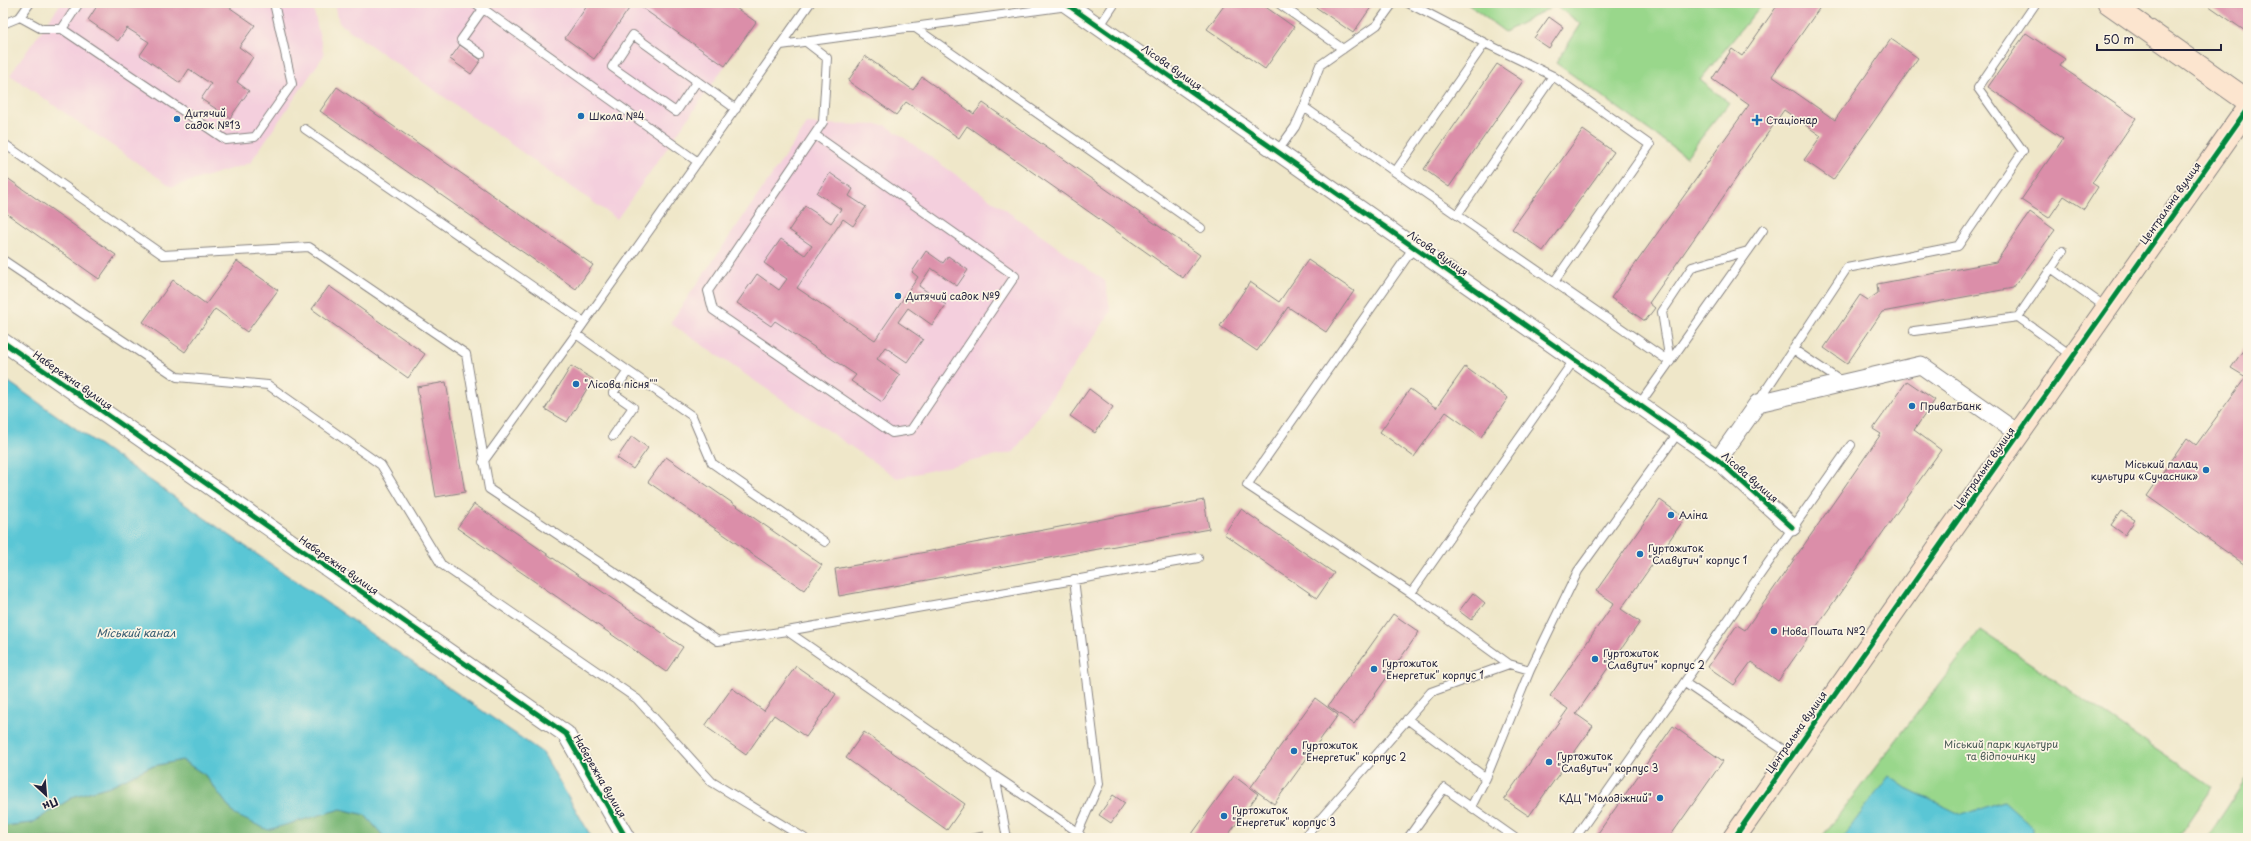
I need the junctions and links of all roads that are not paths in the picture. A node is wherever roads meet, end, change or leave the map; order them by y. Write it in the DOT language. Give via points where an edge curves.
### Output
graph roads {
  1 [pos="30,3"];
  2 [pos="80,3"];
  3 [pos="274,3"];
  4 [pos="475,3"];
  5 [pos="810,3"];
  6 [pos="1116,3"];
  7 [pos="1278,3"];
  8 [pos="1393,3"];
  9 [pos="1408,3"];
  10 [pos="2036,3"];
  11 [pos="2109,3"];
  12 [pos="1067,4"];
  13 [pos="483,9"];
  14 [pos="20,17"];
  15 [pos="3,24"];
  16 [pos="914,27"];
  17 [pos="1099,27"];
  18 [pos="62,28"];
  19 [pos="805,41"];
  20 [pos="1485,43"];
  21 [pos="781,45"];
  22 [pos="1343,49"];
  23 [pos="481,54"];
  24 [pos="1554,76"];
  25 [pos="698,81"];
  26 [pos="2248,101"];
  27 [pos="1304,107"];
  28 [pos="2248,108"];
  29 [pos="736,109"];
  30 [pos="306,129"];
  31 [pos="815,135"];
  32 [pos="3,143"];
  33 [pos="1277,152"];
  34 [pos="698,162"];
  35 [pos="1395,172"];
  36 [pos="1457,215"];
  37 [pos="1201,228"];
  38 [pos="1763,230"];
  39 [pos="1414,247"];
  40 [pos="1748,251"];
  41 [pos="2063,251"];
  42 [pos="3,260"];
  43 [pos="2051,268"];
  44 [pos="1554,282"];
  45 [pos="2107,308"];
  46 [pos="2018,317"];
  47 [pos="584,322"];
  48 [pos="1914,331"];
  49 [pos="576,334"];
  50 [pos="3,342"];
  51 [pos="1793,348"];
  52 [pos="2073,356"];
  53 [pos="1574,360"];
  54 [pos="1670,362"];
  55 [pos="628,371"];
  56 [pos="1842,382"];
  57 [pos="1758,403"];
  58 [pos="1639,405"];
  59 [pos="1678,433"];
  60 [pos="2019,434"];
  61 [pos="613,436"];
  62 [pos="1851,444"];
  63 [pos="1718,460"];
  64 [pos="483,462"];
  65 [pos="1792,527"];
  66 [pos="825,542"];
  67 [pos="1198,558"];
  68 [pos="1074,579"];
  69 [pos="1411,593"];
  70 [pos="787,631"];
  71 [pos="1509,664"];
  72 [pos="1530,670"];
  73 [pos="1685,683"];
  74 [pos="1407,719"];
  75 [pos="1791,755"];
  76 [pos="995,776"];
  77 [pos="1486,778"];
  78 [pos="1471,806"];
  79 [pos="1080,835"];
  80 [pos="626,838"];
  81 [pos="804,838"];
  82 [pos="1007,838"];
  83 [pos="1304,838"];
  84 [pos="1408,838"];
  85 [pos="1515,838"];
  86 [pos="1575,838"];
  87 [pos="1734,838"];
  1 -- 14 [label="lane"];
  2 -- 18 [label="lane"];
  3 -- 18 [label="lane" via="292,84 255,137 226,140"];
  4 -- 13 [label="lane"];
  5 -- 21 [label="lane"];
  6 -- 17 [label="lane"];
  7 -- 22 [label="lane"];
  8 -- 22 [label="lane" via="1377,25"];
  9 -- 20 [label="lane"];
  10 -- 51 [label="lane" via="1978,88 2023,151 1958,246 1848,268"];
  11 -- 26 [label="street"];
  12 -- 16 [label="lane"];
  12 -- 17 [label="street, Лісова вулиця"];
  13 -- 23 [label="lane" via="461,40"];
  13 -- 34 [label="lane"];
  14 -- 15 [label="lane"];
  14 -- 18 [label="lane" via="42,29"];
  16 -- 19 [label="lane"];
  16 -- 37 [label="lane"];
  17 -- 33 [label="street, Лісова вулиця"];
  19 -- 21 [label="lane"];
  19 -- 31 [label="lane" via="827,58 823,122"];
  20 -- 24 [label="lane"];
  20 -- 35 [label="lane"];
  21 -- 29 [label="lane"];
  22 -- 27 [label="lane" via="1320,65"];
  24 -- 36 [label="lane"];
  24 -- 44 [label="lane" via="1650,145"];
  25 -- 25 [label="lane" via="676,112 612,67 633,35"];
  25 -- 29 [label="lane"];
  27 -- 33 [label="lane" via="1295,127"];
  27 -- 35 [label="lane"];
  28 -- 45 [label="street, Центральна вулиця"];
  29 -- 34 [label="lane"];
  30 -- 47 [label="lane"];
  31 -- 31 [label="lane" via="1016,276 911,430 892,433 713,310 708,291"];
  32 -- 64 [label="lane" via="163,255 308,247 466,354"];
  33 -- 39 [label="street, Лісова вулиця"];
  34 -- 47 [label="lane"];
  35 -- 36 [label="lane"];
  36 -- 44 [label="lane"];
  38 -- 40 [label="lane"];
  39 -- 53 [label="street, Лісова вулиця"];
  39 -- 69 [label="lane" via="1247,485"];
  40 -- 54 [label="lane"];
  40 -- 54 [label="lane" via="1692,267 1662,312"];
  41 -- 43 [label="lane"];
  42 -- 81 [label="lane" via="177,377 268,385 382,465 441,564 637,699 712,782"];
  43 -- 45 [label="lane"];
  43 -- 46 [label="lane"];
  44 -- 54 [label="lane"];
  45 -- 52 [label="street, Центральна вулиця"];
  46 -- 48 [label="lane"];
  46 -- 52 [label="lane"];
  47 -- 49 [label="lane"];
  49 -- 55 [label="lane"];
  49 -- 64 [label="lane"];
  50 -- 80 [label="street, Набережна вулиця" via="566,734"];
  51 -- 56 [label="lane"];
  51 -- 57 [label="lane"];
  52 -- 60 [label="street, Центральна вулиця"];
  53 -- 58 [label="street, Лісова вулиця"];
  53 -- 69 [label="lane"];
  54 -- 58 [label="lane"];
  55 -- 61 [label="lane" via="613,393 633,407"];
  55 -- 66 [label="lane" via="692,416 712,463"];
  56 -- 57 [label="street"];
  56 -- 60 [label="street" via="1921,365"];
  57 -- 63 [label="street"];
  58 -- 59 [label="street, Лісова вулиця"];
  59 -- 63 [label="street, Лісова вулиця"];
  59 -- 72 [label="lane" via="1578,571"];
  60 -- 75 [label="street, Центральна вулиця"];
  62 -- 65 [label="lane"];
  63 -- 65 [label="street, Лісова вулиця"];
  64 -- 70 [label="lane" via="489,489 718,641"];
  65 -- 73 [label="lane"];
  67 -- 68 [label="lane"];
  68 -- 70 [label="lane"];
  68 -- 79 [label="lane" via="1098,784"];
  69 -- 71 [label="lane"];
  70 -- 76 [label="lane"];
  71 -- 72 [label="lane"];
  71 -- 74 [label="lane" via="1431,692"];
  72 -- 77 [label="lane"];
  73 -- 75 [label="lane"];
  73 -- 86 [label="lane"];
  74 -- 77 [label="lane"];
  74 -- 83 [label="lane"];
  75 -- 87 [label="street, Центральна вулиця"];
  76 -- 79 [label="lane"];
  76 -- 82 [label="lane"];
  77 -- 78 [label="lane"];
  78 -- 84 [label="lane" via="1444,788"];
  78 -- 85 [label="lane"];
}
